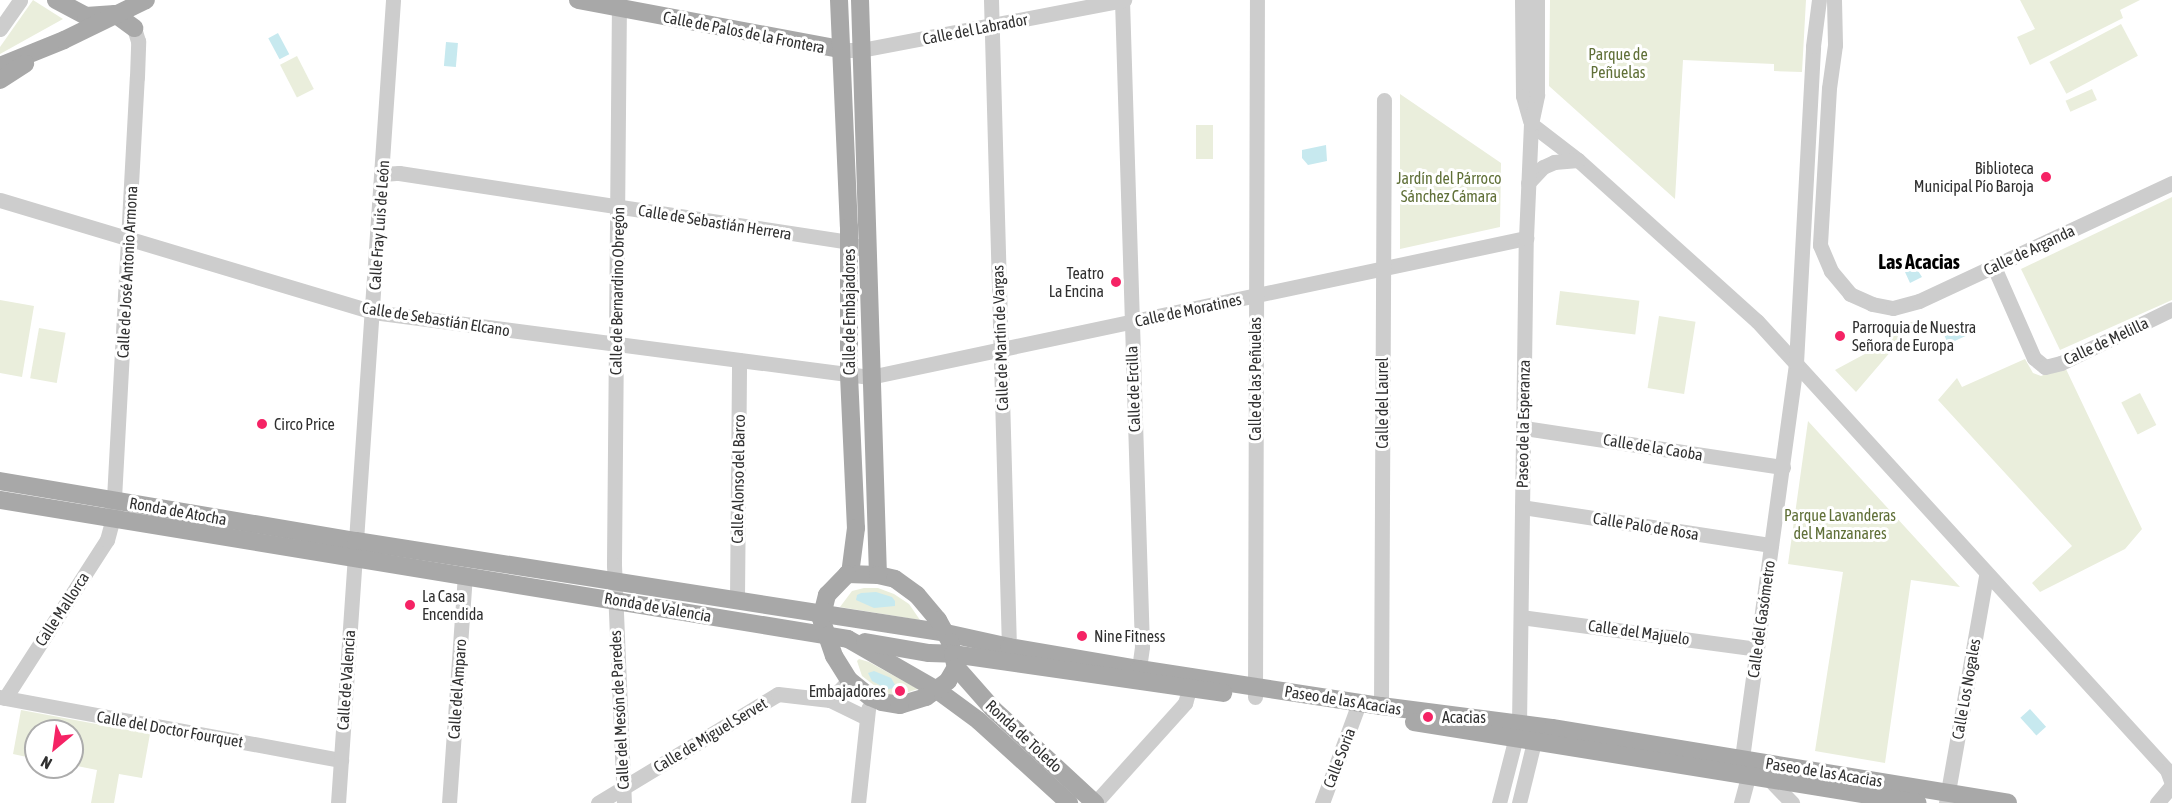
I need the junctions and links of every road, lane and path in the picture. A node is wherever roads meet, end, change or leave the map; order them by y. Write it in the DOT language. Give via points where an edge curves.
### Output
graph roads {
  1 [pos="20,0"];
  2 [pos="56,0"];
  3 [pos="393,0"];
  4 [pos="578,0"];
  5 [pos="839,0"];
  6 [pos="860,0"];
  7 [pos="991,0"];
  8 [pos="1123,0"];
  9 [pos="1257,0"];
  10 [pos="1522,0"];
  11 [pos="1538,0"];
  12 [pos="1819,0"];
  13 [pos="1834,0"];
  14 [pos="142,2"];
  15 [pos="619,4"];
  16 [pos="116,14"];
  17 [pos="992,26"];
  18 [pos="134,28"];
  19 [pos="0,29"];
  20 [pos="64,40"];
  21 [pos="1834,48"];
  22 [pos="840,49"];
  23 [pos="861,50"];
  24 [pos="1812,51"];
  25 [pos="0,66"];
  26 [pos="0,80"];
  27 [pos="1829,88"];
  28 [pos="1384,100"];
  29 [pos="1531,124"];
  30 [pos="1578,160"];
  31 [pos="383,174"];
  32 [pos="1528,183"];
  33 [pos="2172,183"];
  34 [pos="0,200"];
  35 [pos="618,207"];
  36 [pos="128,237"];
  37 [pos="1526,238"];
  38 [pos="849,242"];
  39 [pos="867,253"];
  40 [pos="1382,267"];
  41 [pos="1994,267"];
  42 [pos="1255,295"];
  43 [pos="2172,309"];
  44 [pos="374,312"];
  45 [pos="1130,322"];
  46 [pos="617,344"];
  47 [pos="1000,348"];
  48 [pos="739,360"];
  49 [pos="1796,363"];
  50 [pos="849,375"];
  51 [pos="870,377"];
  52 [pos="1524,428"];
  53 [pos="1783,467"];
  54 [pos="0,481"];
  55 [pos="0,500"];
  56 [pos="1522,507"];
  57 [pos="114,509"];
  58 [pos="1771,544"];
  59 [pos="356,549"];
  60 [pos="850,574"];
  61 [pos="465,575"];
  62 [pos="878,575"];
  63 [pos="1986,575"];
  64 [pos="614,590"];
  65 [pos="737,599"];
  66 [pos="822,613"];
  67 [pos="1521,616"];
  68 [pos="946,633"];
  69 [pos="826,636"];
  70 [pos="848,639"];
  71 [pos="1009,647"];
  72 [pos="1757,649"];
  73 [pos="981,658"];
  74 [pos="955,661"];
  75 [pos="1139,669"];
  76 [pos="849,680"];
  77 [pos="1188,690"];
  78 [pos="1256,692"];
  79 [pos="942,693"];
  80 [pos="870,697"];
  81 [pos="2,698"];
  82 [pos="830,700"];
  83 [pos="1381,706"];
  84 [pos="1358,708"];
  85 [pos="867,718"];
  86 [pos="1516,732"];
  87 [pos="1534,742"];
  88 [pos="1742,758"];
  89 [pos="341,760"];
  90 [pos="1748,776"];
  91 [pos="1770,780"];
  92 [pos="2172,785"];
  93 [pos="624,787"];
  94 [pos="1947,798"];
  95 [pos="338,803"];
  96 [pos="448,803"];
  97 [pos="598,803"];
  98 [pos="624,803"];
  99 [pos="858,803"];
  100 [pos="1069,803"];
  101 [pos="1095,803"];
  102 [pos="1322,803"];
  103 [pos="1499,803"];
  104 [pos="1519,803"];
  105 [pos="1741,803"];
  106 [pos="1792,803"];
  107 [pos="1918,803"];
  108 [pos="2008,803"];
  109 [pos="2157,803"];
  1 -- 19 [label="street"];
  2 -- 16 [label="main road" via="86,16"];
  3 -- 31 [label="street, Calle Fray Luis de León"];
  4 -- 15 [label="main road, Calle de Palos de la Frontera"];
  5 -- 22 [label="main road, Calle de Embajadores"];
  6 -- 23 [label="main road, Calle de Embajadores"];
  7 -- 17 [label="street, Calle de Martín de Vargas"];
  8 -- 17 [label="street, Calle del Labrador"];
  8 -- 45 [label="street, Calle de Ercilla"];
  9 -- 42 [label="street, Calle de las Peñuelas"];
  10 -- 29 [label="street, Paseo de la Esperanza" via="1523,96"];
  11 -- 29 [label="street, Paseo de la Esperanza" via="1537,95"];
  12 -- 24 [label="street"];
  13 -- 21 [label="street, Calle de Arganda"];
  14 -- 16 [label="main road"];
  14 -- 18 [label="main road" via="131,20"];
  15 -- 22 [label="main road, Calle de Palos de la Frontera"];
  15 -- 35 [label="street, Calle de Bernardino Obregón"];
  16 -- 18 [label="main road"];
  16 -- 20 [label="main road"];
  17 -- 23 [label="street, Calle del Labrador"];
  17 -- 47 [label="street, Calle de Martín de Vargas"];
  18 -- 36 [label="street, Calle de José Antonio Armona" via="138,41"];
  20 -- 25 [label="main road"];
  20 -- 26 [label="main road"];
  21 -- 24 [label="street" via="1824,39"];
  21 -- 27 [label="street, Calle de Arganda"];
  22 -- 23 [label="street"];
  22 -- 38 [label="main road, Calle de Embajadores"];
  23 -- 39 [label="main road, Calle de Embajadores"];
  24 -- 27 [label="street"];
  24 -- 49 [label="street"];
  27 -- 41 [label="street, Calle de Arganda" via="1820,245 1831,271 1850,294 1893,308 1919,301"];
  28 -- 40 [label="street, Calle del Laurel"];
  29 -- 30 [label="street"];
  29 -- 32 [label="street, Paseo de la Esperanza"];
  30 -- 32 [label="street" via="1543,167"];
  30 -- 49 [label="street" via="1757,321"];
  31 -- 35 [label="street, Calle de Sebastián Herrera" via="399,173"];
  31 -- 44 [label="street, Calle Fray Luis de León"];
  32 -- 37 [label="street, Paseo de la Esperanza"];
  33 -- 41 [label="street, Calle de Arganda"];
  34 -- 36 [label="street, Calle de Sebastián Elcano"];
  35 -- 38 [label="street, Calle de Sebastián Herrera"];
  35 -- 46 [label="street, Calle de Bernardino Obregón"];
  36 -- 44 [label="street, Calle de Sebastián Elcano"];
  36 -- 57 [label="street, Calle de José Antonio Armona"];
  37 -- 40 [label="street, Calle de Moratines"];
  37 -- 52 [label="street, Paseo de la Esperanza"];
  38 -- 39 [label="street, Calle de Sebastián Herrera"];
  38 -- 50 [label="main road, Calle de Embajadores"];
  39 -- 51 [label="main road, Calle de Embajadores"];
  40 -- 42 [label="street, Calle de Moratines"];
  40 -- 83 [label="street, Calle del Laurel"];
  41 -- 43 [label="street, Calle de Melilla" via="2034,357 2045,367 2061,363"];
  42 -- 45 [label="street, Calle de Moratines"];
  42 -- 78 [label="street, Calle de las Peñuelas"];
  44 -- 46 [label="street, Calle de Sebastián Elcano"];
  44 -- 59 [label="street, Calle Fray Luis de León"];
  45 -- 47 [label="street, Calle de Moratines"];
  45 -- 75 [label="street, Calle de Ercilla" via="1142,647"];
  46 -- 48 [label="street, Calle de Sebastián Elcano"];
  46 -- 64 [label="street, Calle de Bernardino Obregón"];
  47 -- 51 [label="street, Calle de Moratines"];
  47 -- 71 [label="street, Calle de Martín de Vargas"];
  48 -- 50 [label="street, Calle de Sebastián Elcano"];
  48 -- 65 [label="street, Calle Alonso del Barco"];
  49 -- 53 [label="street, Calle del Gasómetro"];
  49 -- 63 [label="street"];
  50 -- 51 [label="street, Calle de Moratines"];
  50 -- 60 [label="main road, Calle de Embajadores" via="856,528"];
  51 -- 62 [label="main road, Calle de Embajadores"];
  52 -- 53 [label="street, Calle de la Caoba"];
  52 -- 56 [label="street, Paseo de la Esperanza"];
  53 -- 58 [label="street, Calle del Gasómetro"];
  54 -- 57 [label="main road, Ronda de Atocha"];
  55 -- 57 [label="main road, Ronda de Atocha"];
  56 -- 58 [label="street, Calle Palo de Rosa"];
  56 -- 67 [label="street, Paseo de la Esperanza"];
  57 -- 59 [label="main road, Ronda de Atocha"];
  57 -- 81 [label="street, Calle Mallorca" via="107,540"];
  58 -- 72 [label="street, Calle del Gasómetro"];
  59 -- 61 [label="main road, Ronda de Valencia"];
  59 -- 64 [label="main road, Ronda de Valencia"];
  59 -- 89 [label="street, Calle de Valencia"];
  60 -- 62 [label="main road"];
  60 -- 66 [label="main road" via="827,595"];
  61 -- 64 [label="main road, Ronda de Valencia"];
  61 -- 96 [label="street, Calle del Amparo"];
  62 -- 68 [label="main road" via="907,586 927,605"];
  63 -- 92 [label="street" via="2167,770"];
  63 -- 94 [label="street, Calle Los Nogales"];
  64 -- 65 [label="main road, Ronda de Valencia"];
  64 -- 69 [label="main road, Ronda de Valencia"];
  64 -- 93 [label="street, Calle del Mesón de Paredes"];
  65 -- 66 [label="main road, Ronda de Valencia"];
  66 -- 68 [label="main road, Paseo de las Acacias"];
  66 -- 69 [label="main road"];
  67 -- 72 [label="street, Calle del Majuelo"];
  67 -- 86 [label="street, Paseo de la Esperanza"];
  68 -- 71 [label="main road, Paseo de las Acacias"];
  68 -- 74 [label="main road"];
  69 -- 70 [label="main road, Ronda de Valencia"];
  69 -- 76 [label="main road"];
  70 -- 74 [label="main road, Paseo de las Acacias"];
  70 -- 79 [label="main road, Ronda de Valencia"];
  71 -- 73 [label="street"];
  71 -- 75 [label="main road, Paseo de las Acacias"];
  72 -- 88 [label="street, Calle del Gasómetro"];
  73 -- 74 [label="main road, Paseo de las Acacias"];
  73 -- 77 [label="main road, Paseo de las Acacias"];
  74 -- 79 [label="main road"];
  74 -- 101 [label="main road, Ronda de Toledo" via="993,709"];
  75 -- 78 [label="main road, Paseo de las Acacias"];
  76 -- 80 [label="main road"];
  76 -- 82 [label="street"];
  77 -- 78 [label="main road, Paseo de las Acacias"];
  77 -- 101 [label="street" via="1185,703"];
  78 -- 84 [label="main road, Paseo de las Acacias"];
  79 -- 80 [label="main road" via="900,705"];
  79 -- 100 [label="main road, Ronda de Toledo" via="979,721"];
  80 -- 85 [label="street"];
  81 -- 89 [label="street, Calle del Doctor Fourquet"];
  82 -- 85 [label="street, Calle de Miguel Servet"];
  82 -- 93 [label="street, Calle de Miguel Servet" via="778,694"];
  83 -- 84 [label="main road, Paseo de las Acacias"];
  83 -- 86 [label="main road, Paseo de las Acacias"];
  84 -- 86 [label="main road, Paseo de las Acacias"];
  84 -- 102 [label="street, Calle Soria"];
  85 -- 99 [label="street"];
  86 -- 87 [label="main road, Paseo de las Acacias"];
  86 -- 88 [label="main road, Paseo de las Acacias"];
  86 -- 103 [label="street, Paseo de la Esperanza"];
  87 -- 90 [label="main road, Paseo de las Acacias"];
  87 -- 104 [label="street"];
  88 -- 90 [label="street, Calle del Gasómetro"];
  88 -- 94 [label="main road, Paseo de las Acacias"];
  89 -- 95 [label="street, Calle de Valencia"];
  90 -- 91 [label="main road, Paseo de las Acacias"];
  90 -- 105 [label="street"];
  91 -- 106 [label="street"];
  91 -- 107 [label="main road, Paseo de las Acacias"];
  92 -- 109 [label="street"];
  93 -- 97 [label="street, Calle de Miguel Servet"];
  93 -- 98 [label="street, Calle del Mesón de Paredes"];
  94 -- 108 [label="main road, Paseo de las Acacias"];
}
